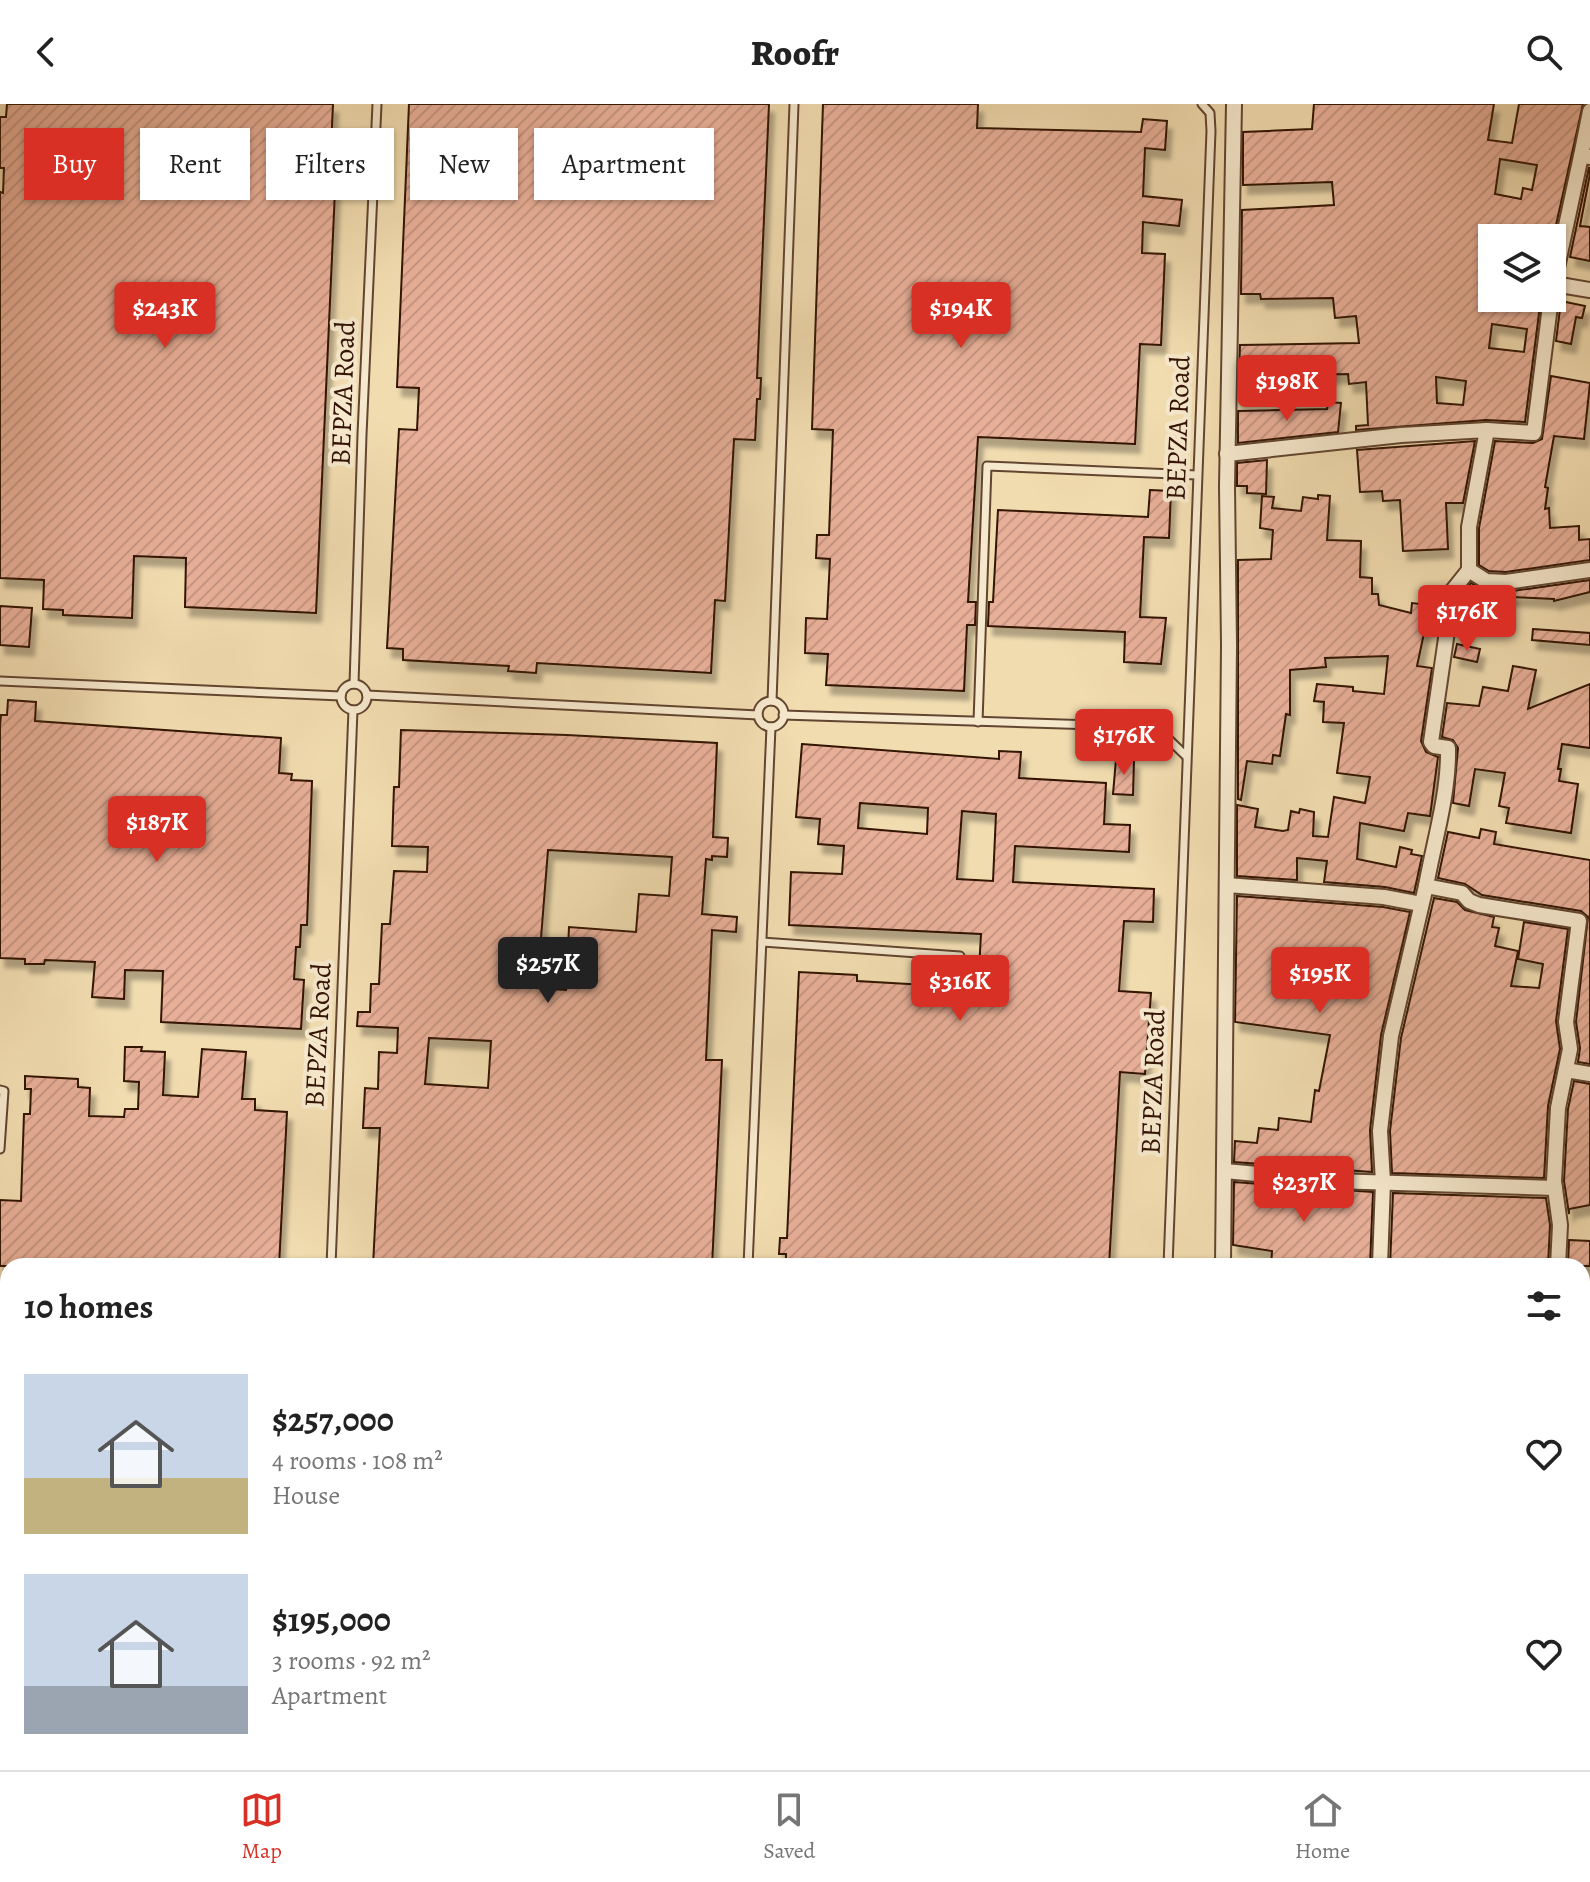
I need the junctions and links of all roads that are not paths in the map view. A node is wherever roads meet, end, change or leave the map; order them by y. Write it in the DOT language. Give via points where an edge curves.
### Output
graph roads {
  1 [pos="377,104"];
  2 [pos="794,104"];
  3 [pos="1202,104"];
  4 [pos="1234,104"];
  5 [pos="1590,111"];
  6 [pos="1586,157"];
  7 [pos="1566,236"];
  8 [pos="1590,290"];
  9 [pos="1566,291"];
  10 [pos="1549,312"];
  11 [pos="1487,430"];
  12 [pos="1227,454"];
  13 [pos="1197,475"];
  14 [pos="1469,570"];
  15 [pos="1590,570"];
  16 [pos="0,681"];
  17 [pos="354,684"];
  18 [pos="367,695"];
  19 [pos="341,696"];
  20 [pos="772,701"];
  21 [pos="353,710"];
  22 [pos="758,715"];
  23 [pos="783,715"];
  24 [pos="978,722"];
  25 [pos="771,727"];
  26 [pos="1186,756"];
  27 [pos="1227,885"];
  28 [pos="1426,886"];
  29 [pos="1421,904"];
  30 [pos="1585,921"];
  31 [pos="762,942"];
  32 [pos="960,956"];
  33 [pos="1566,1070"];
  34 [pos="1590,1074"];
  35 [pos="0,1090"];
  36 [pos="0,1149"];
  37 [pos="1225,1171"];
  38 [pos="1383,1182"];
  39 [pos="1555,1188"];
  40 [pos="331,1258"];
  41 [pos="748,1258"];
  42 [pos="1168,1258"];
  43 [pos="1223,1258"];
  44 [pos="1380,1258"];
  45 [pos="1558,1258"];
  1 -- 17 [label="lane, BEPZA Road"];
  2 -- 20 [label="lane"];
  3 -- 13 [label="lane, BEPZA Road" via="1210,113 1211,131"];
  4 -- 12 [label="street"];
  5 -- 6 [label="street"];
  6 -- 7 [label="street"];
  8 -- 9 [label="street"];
  10 -- 11 [label="street" via="1534,433"];
  11 -- 12 [label="street"];
  11 -- 14 [label="street" via="1469,527"];
  12 -- 27 [label="street"];
  13 -- 24 [label="lane" via="987,466"];
  13 -- 26 [label="lane, BEPZA Road"];
  14 -- 15 [label="street" via="1486,581 1506,582"];
  14 -- 28 [label="street" via="1453,590 1431,742 1448,748 1448,756"];
  16 -- 19 [label="lane"];
  17 -- 18 [label="lane"];
  17 -- 19 [label="lane"];
  18 -- 21 [label="lane" via="365,704"];
  18 -- 22 [label="lane"];
  19 -- 21 [label="lane" via="345,707"];
  20 -- 22 [label="lane" via="763,703"];
  20 -- 23 [label="lane"];
  21 -- 40 [label="lane, BEPZA Road"];
  22 -- 25 [label="lane"];
  23 -- 24 [label="lane"];
  23 -- 25 [label="lane"];
  24 -- 26 [label="lane" via="1156,727"];
  25 -- 31 [label="lane"];
  26 -- 42 [label="lane, BEPZA Road"];
  27 -- 29 [label="street"];
  27 -- 37 [label="street"];
  28 -- 29 [label="street"];
  28 -- 30 [label="street" via="1462,893 1479,905"];
  29 -- 38 [label="street" via="1391,1036 1380,1131"];
  30 -- 33 [label="street" via="1566,1022"];
  31 -- 32 [label="lane"];
  31 -- 41 [label="lane"];
  33 -- 34 [label="street"];
  33 -- 39 [label="street" via="1558,1108"];
  35 -- 36 [label="lane"];
  37 -- 38 [label="street"];
  37 -- 43 [label="street"];
  38 -- 39 [label="street"];
  38 -- 44 [label="street"];
  39 -- 45 [label="street"];
}
